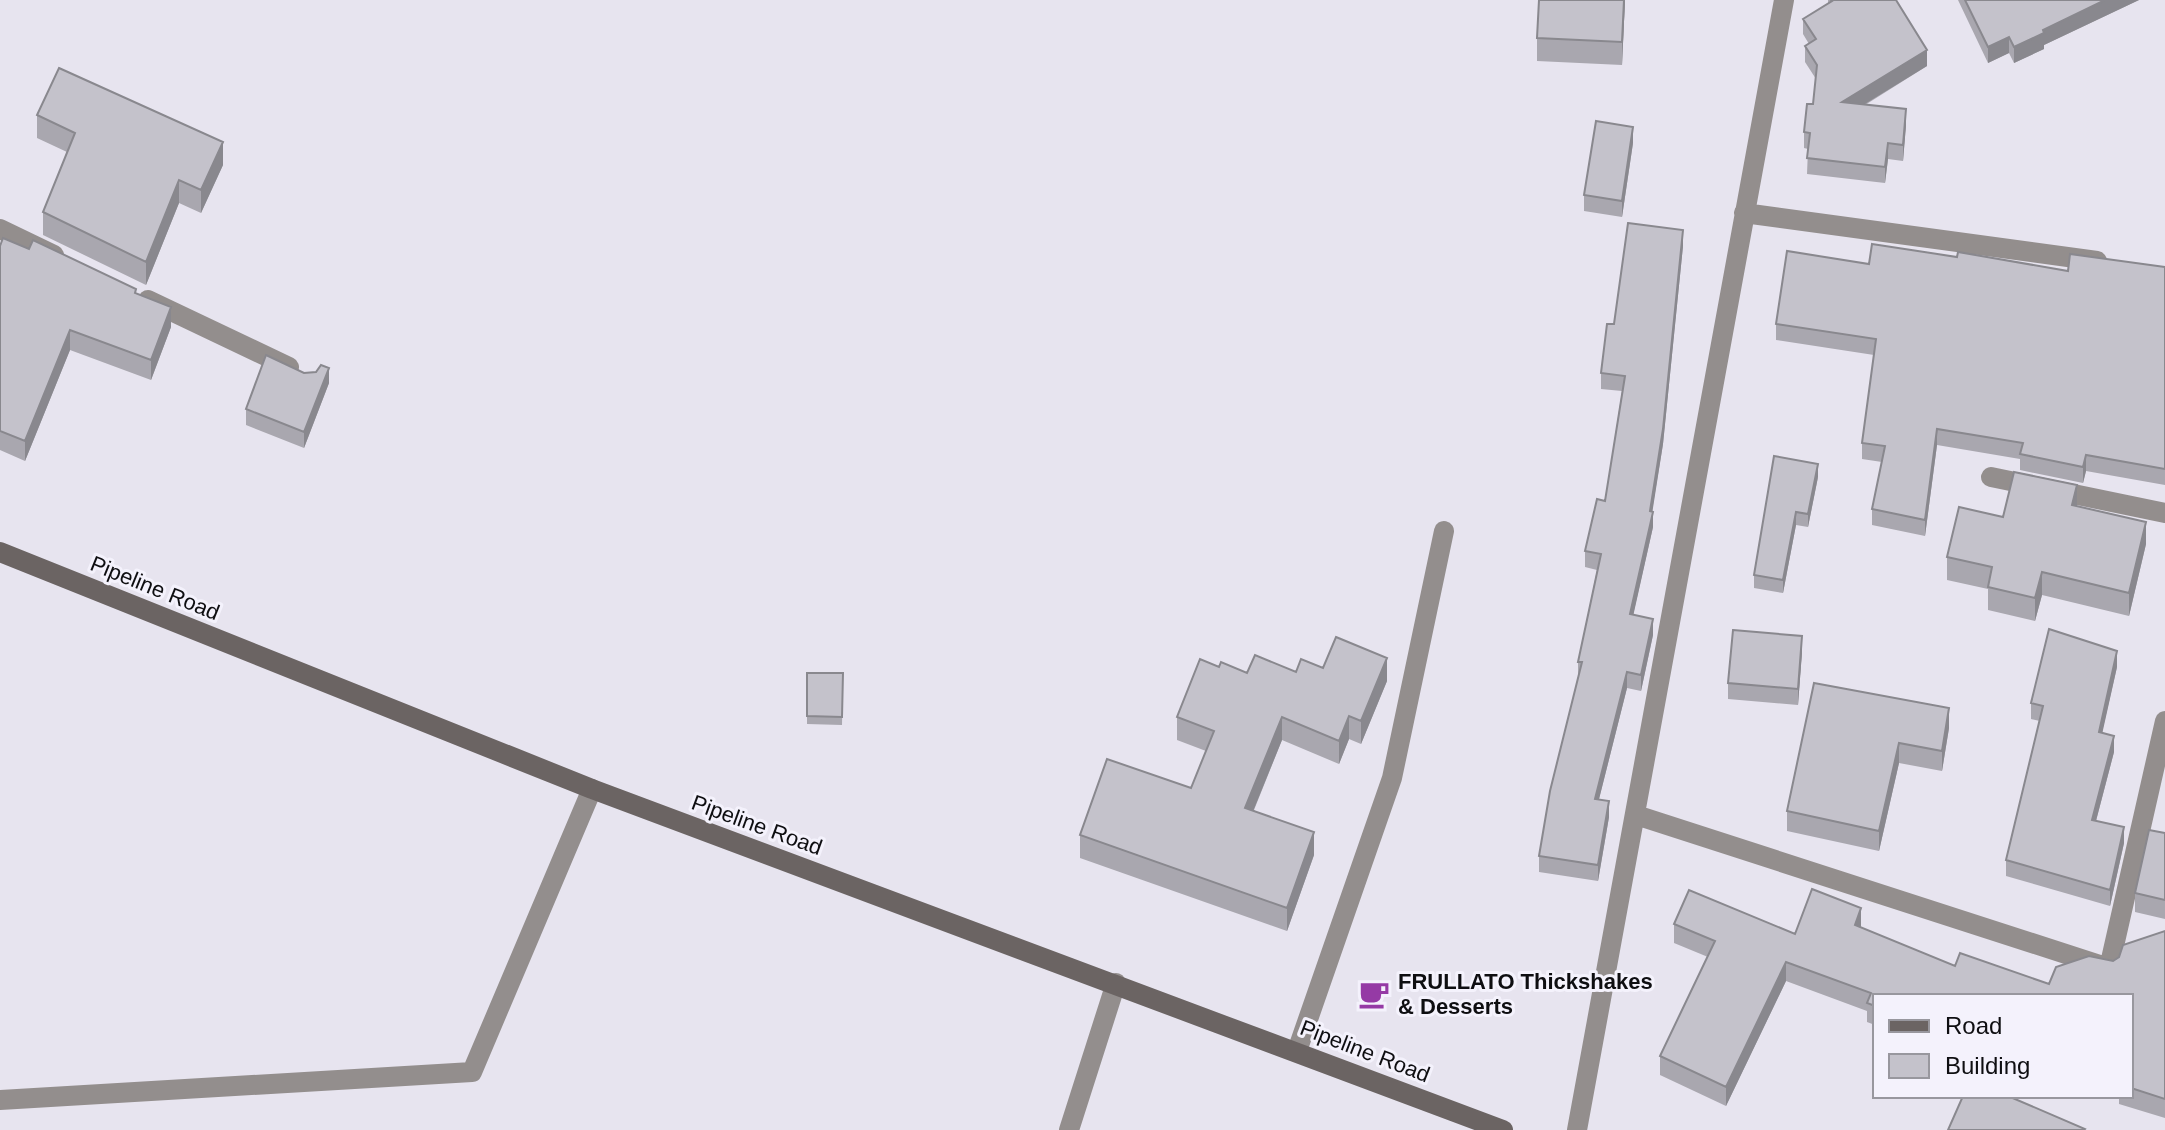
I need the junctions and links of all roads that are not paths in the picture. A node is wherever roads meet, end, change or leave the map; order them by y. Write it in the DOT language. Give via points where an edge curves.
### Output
graph roads {
  1 [pos="1784,0"];
  2 [pos="1744,213"];
  3 [pos="0,229"];
  4 [pos="72,263"];
  5 [pos="2118,264"];
  6 [pos="129,291"];
  7 [pos="309,377"];
  8 [pos="1991,477"];
  9 [pos="2165,513"];
  10 [pos="1444,531"];
  11 [pos="0,552"];
  12 [pos="2165,721"];
  13 [pos="592,789"];
  14 [pos="1636,815"];
  15 [pos="1116,983"];
  16 [pos="1297,1051"];
  17 [pos="0,1100"];
  18 [pos="1069,1130"];
  19 [pos="1503,1130"];
  20 [pos="1577,1130"];
  1 -- 2 [label="street"];
  2 -- 5 [label="street"];
  2 -- 14 [label="street"];
  3 -- 4 [label="street"];
  6 -- 7 [label="street"];
  8 -- 9 [label="street"];
  10 -- 16 [label="street" via="1392,778"];
  11 -- 13 [label="main road, Pipeline Road"];
  12 -- 14 [label="street" via="2109,968"];
  13 -- 15 [label="main road, Pipeline Road"];
  13 -- 17 [label="street" via="472,1072"];
  14 -- 20 [label="street"];
  15 -- 16 [label="main road, Pipeline Road"];
  15 -- 18 [label="street"];
  16 -- 19 [label="main road, Pipeline Road"];
}
